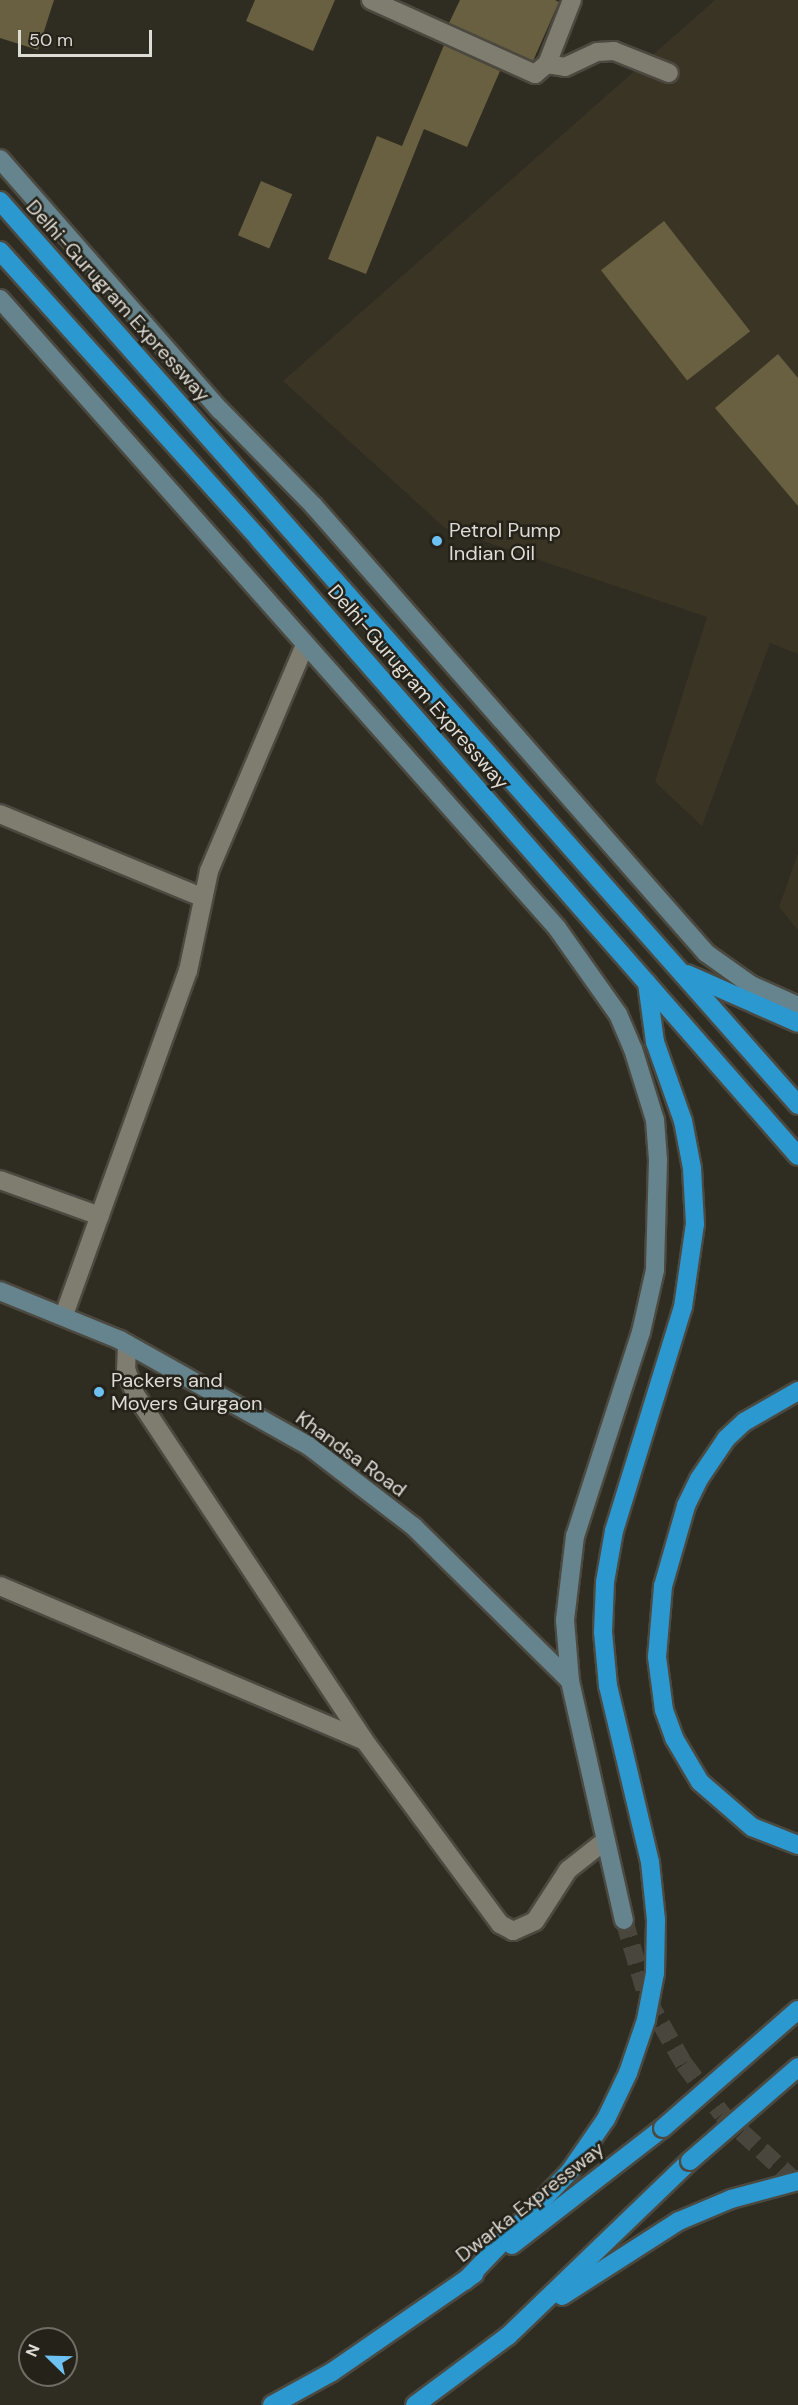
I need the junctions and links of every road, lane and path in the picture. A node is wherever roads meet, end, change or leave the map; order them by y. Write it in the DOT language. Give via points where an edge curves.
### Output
graph roads {
  1 [pos="371,0"];
  2 [pos="572,0"];
  3 [pos="547,64"];
  4 [pos="669,73"];
  5 [pos="0,159"];
  6 [pos="0,201"];
  7 [pos="0,251"];
  8 [pos="0,299"];
  9 [pos="305,645"];
  10 [pos="0,814"];
  11 [pos="201,897"];
  12 [pos="680,971"];
  13 [pos="647,982"];
  14 [pos="798,1006"];
  15 [pos="798,1023"];
  16 [pos="798,1105"];
  17 [pos="798,1156"];
  18 [pos="0,1180"];
  19 [pos="100,1216"];
  20 [pos="0,1291"];
  21 [pos="64,1315"];
  22 [pos="127,1344"];
  23 [pos="798,1391"];
  24 [pos="0,1586"];
  25 [pos="570,1681"];
  26 [pos="364,1740"];
  27 [pos="606,1840"];
  28 [pos="798,1845"];
  29 [pos="624,1920"];
  30 [pos="798,2010"];
  31 [pos="798,2067"];
  32 [pos="798,2181"];
  33 [pos="465,2281"];
  34 [pos="508,2336"];
  35 [pos="272,2405"];
  36 [pos="415,2405"];
  1 -- 3 [label="street" via="533,73 538,74"];
  2 -- 3 [label="street"];
  3 -- 4 [label="street" via="565,67 597,52 614,51"];
  5 -- 14 [label="main road" via="220,410 313,505 706,953 745,982"];
  6 -- 12 [label="highway, Delhi-Gurugram Expressway"];
  7 -- 13 [label="highway, Delhi-Gurugram Expressway" via="259,539"];
  8 -- 9 [label="main road"];
  9 -- 11 [label="street"];
  9 -- 25 [label="main road" via="557,928 618,1014 655,1120 655,1270 641,1332 576,1536 565,1620"];
  10 -- 11 [label="street"];
  11 -- 19 [label="street" via="194,952"];
  12 -- 15 [label="highway"];
  12 -- 16 [label="highway, Delhi-Gurugram Expressway"];
  13 -- 17 [label="highway, Delhi-Gurugram Expressway"];
  13 -- 33 [label="highway" via="655,1042 683,1121 692,1168 695,1224 691,1269 674,1339 614,1531 605,1582 603,1632 608,1686 650,1862 656,1920 655,1973 646,2020 628,2073 606,2119 570,2171"];
  18 -- 19 [label="street"];
  19 -- 21 [label="street"];
  20 -- 21 [label="main road, Khandsa Road"];
  21 -- 22 [label="main road, Khandsa Road"];
  22 -- 25 [label="main road, Khandsa Road" via="309,1446 414,1527"];
  22 -- 26 [label="street" via="126,1369 135,1394"];
  23 -- 28 [label="highway" via="744,1422 726,1439 699,1479 686,1506 663,1586 657,1657 663,1710 678,1746 700,1782 752,1827"];
  24 -- 26 [label="street"];
  25 -- 27 [label="main road"];
  26 -- 27 [label="street" via="505,1928 513,1931 535,1921 567,1870"];
  27 -- 29 [label="main road"];
  30 -- 33 [label="highway, Dwarka Expressway, bridge" via="663,2128"];
  31 -- 34 [label="highway, bridge" via="690,2161"];
  32 -- 34 [label="highway" via="731,2199 679,2221 597,2272"];
  33 -- 35 [label="highway, Dwarka Expressway" via="332,2372"];
  34 -- 36 [label="highway"];
}
